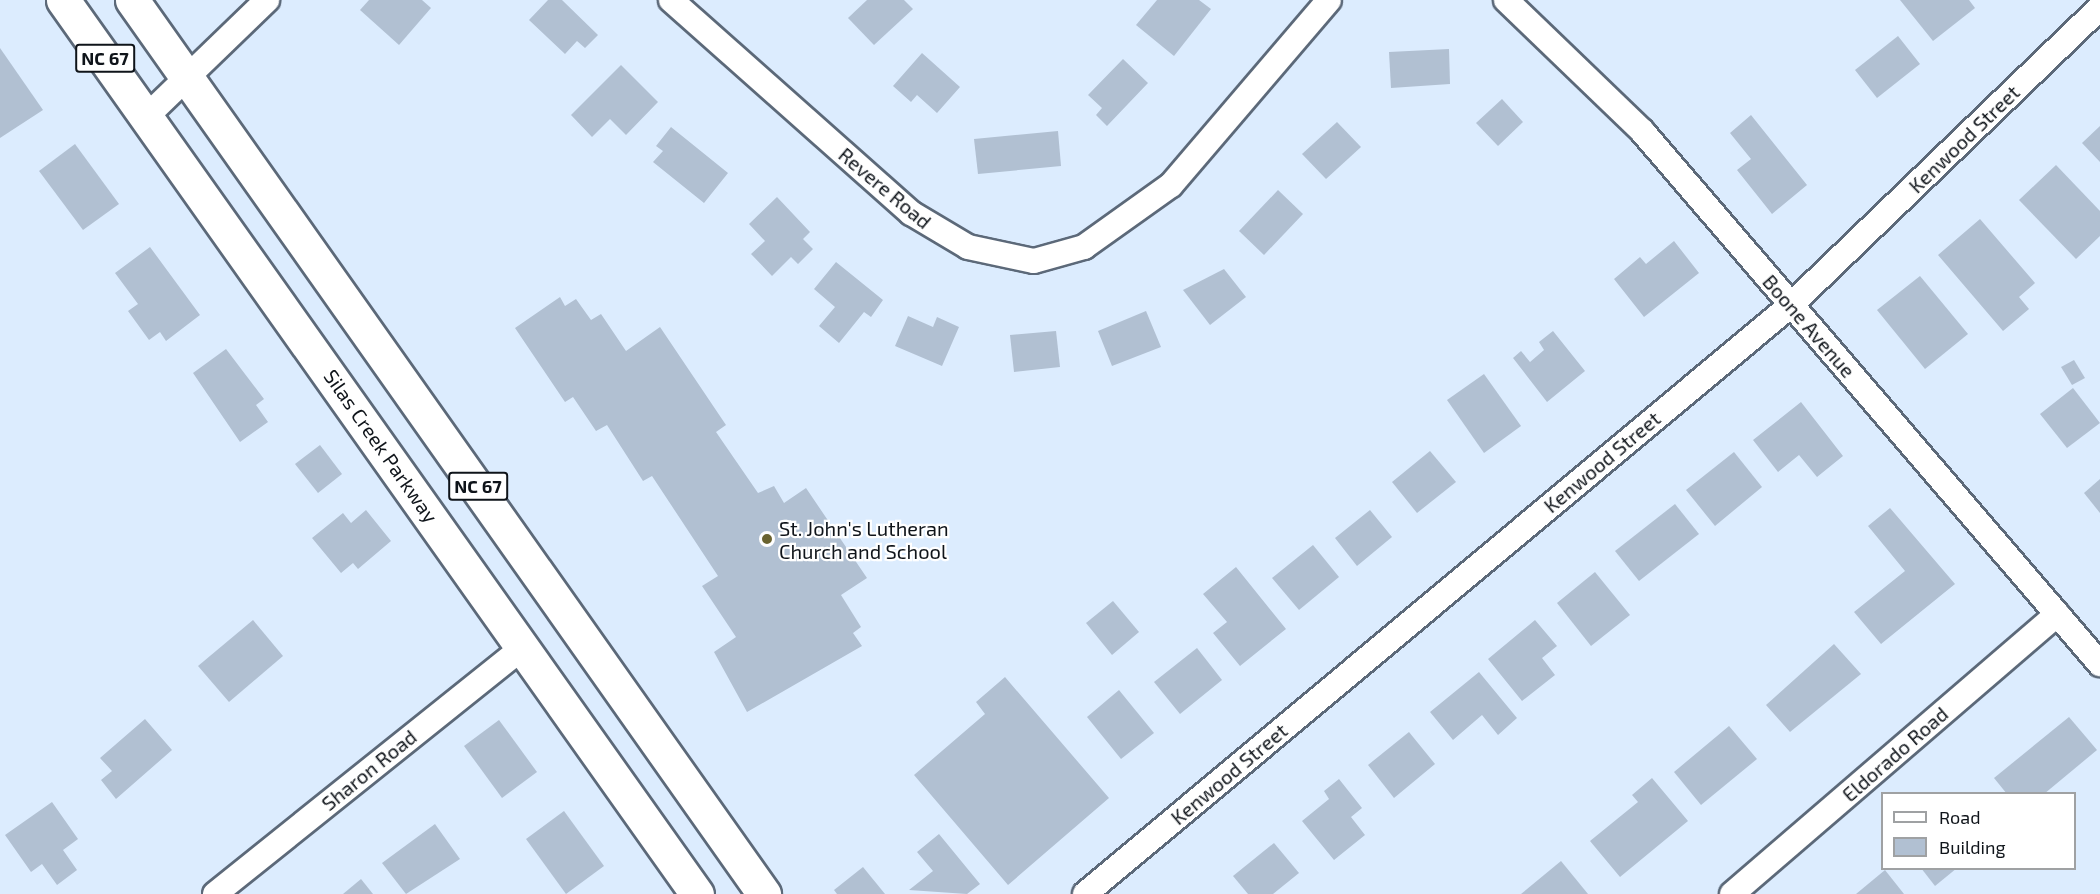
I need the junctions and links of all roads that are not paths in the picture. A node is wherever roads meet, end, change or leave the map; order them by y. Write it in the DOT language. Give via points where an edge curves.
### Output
graph roads {
  1 [pos="63,0"];
  2 [pos="132,0"];
  3 [pos="267,0"];
  4 [pos="671,0"];
  5 [pos="1329,0"];
  6 [pos="1506,0"];
  7 [pos="2100,8"];
  8 [pos="190,79"];
  9 [pos="147,116"];
  10 [pos="1791,305"];
  11 [pos="2057,614"];
  12 [pos="523,647"];
  13 [pos="2100,664"];
  14 [pos="215,894"];
  15 [pos="697,894"];
  16 [pos="764,894"];
  17 [pos="1084,894"];
  18 [pos="1732,894"];
  1 -- 9 [label="main road, Silas Creek Parkway / NC 67"];
  2 -- 8 [label="main road, NC 67"];
  3 -- 8 [label="street"];
  4 -- 5 [label="street, Revere Road" via="911,213 968,247 1034,261 1084,247 1171,185"];
  6 -- 10 [label="street, Boone Avenue" via="1642,131"];
  7 -- 10 [label="street, Kenwood Street"];
  8 -- 9 [label="street"];
  8 -- 16 [label="main road, NC 67"];
  9 -- 12 [label="main road, Silas Creek Parkway / NC 67"];
  10 -- 11 [label="street, Boone Avenue"];
  10 -- 17 [label="street, Kenwood Street"];
  11 -- 13 [label="street, Boone Avenue"];
  11 -- 18 [label="street, Eldorado Road"];
  12 -- 14 [label="street, Sharon Road"];
  12 -- 15 [label="main road, Silas Creek Parkway / NC 67"];
}
